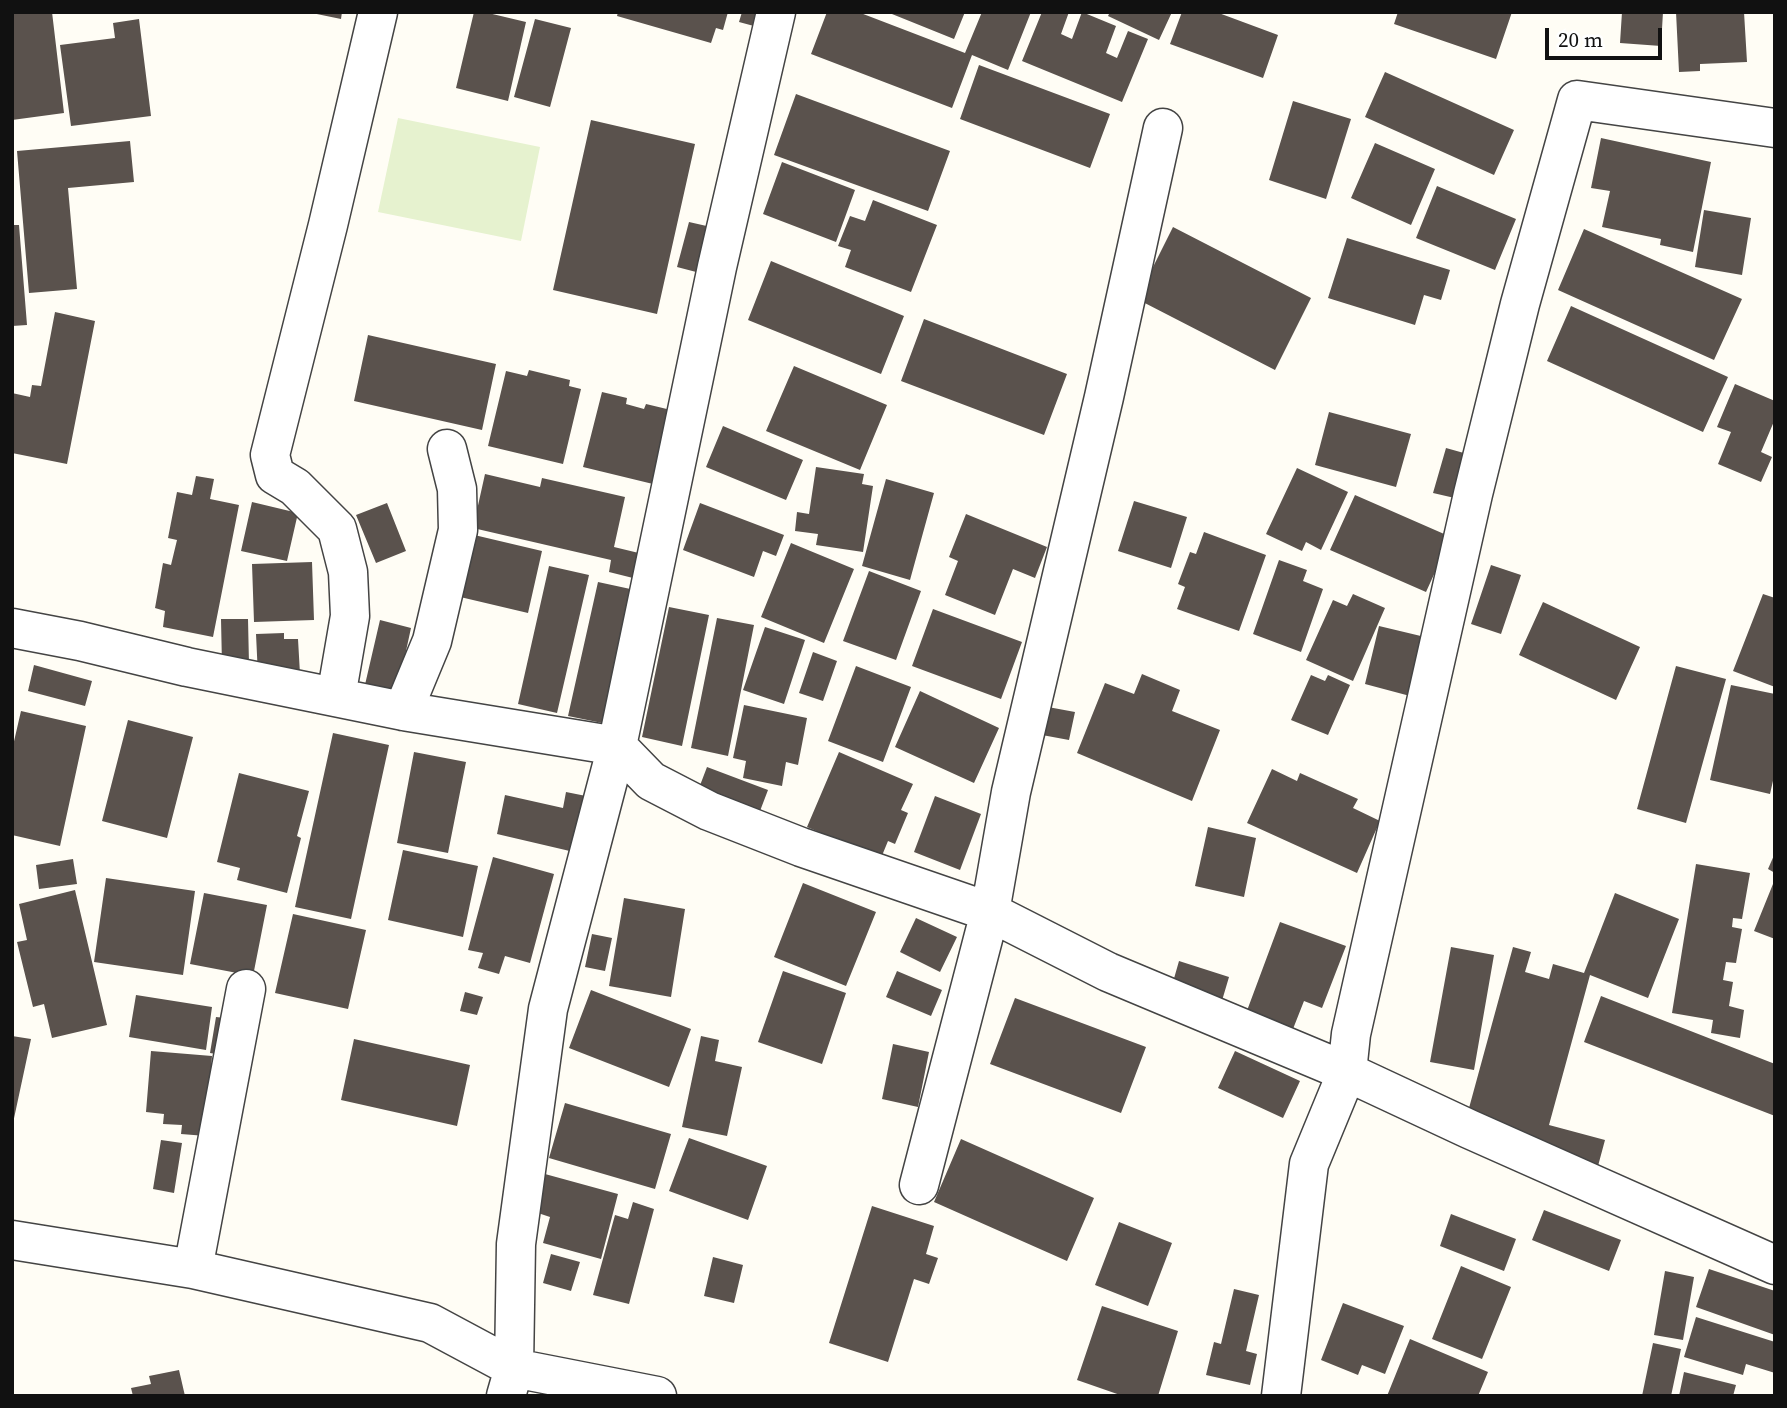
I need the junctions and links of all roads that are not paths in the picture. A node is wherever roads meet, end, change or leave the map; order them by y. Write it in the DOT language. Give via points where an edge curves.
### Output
graph roads {
  1 [pos="378,12"];
  2 [pos="776,12"];
  3 [pos="1163,128"];
  4 [pos="1775,128"];
  5 [pos="447,449"];
  6 [pos="12,628"];
  7 [pos="336,697"];
  8 [pos="403,711"];
  9 [pos="617,746"];
  10 [pos="990,912"];
  11 [pos="246,989"];
  12 [pos="1347,1072"];
  13 [pos="919,1185"];
  14 [pos="12,1240"];
  15 [pos="1775,1265"];
  16 [pos="193,1269"];
  17 [pos="510,1382"];
  18 [pos="657,1396"];
  19 [pos="1281,1396"];
  1 -- 7 [label="street" via="270,455 275,475 295,487 337,530 348,572 350,616"];
  2 -- 9 [label="street" via="716,267"];
  3 -- 10 [label="street" via="1011,792"];
  4 -- 12 [label="street" via="1577,100 1473,494 1351,1034"];
  5 -- 8 [label="street" via="457,489 458,530 432,641"];
  6 -- 7 [label="street"];
  7 -- 8 [label="street"];
  8 -- 9 [label="street"];
  9 -- 10 [label="street" via="651,781 709,811"];
  9 -- 17 [label="street" via="548,1009 516,1244"];
  10 -- 12 [label="street" via="1108,972"];
  10 -- 13 [label="street"];
  11 -- 16 [label="street"];
  12 -- 15 [label="street"];
  12 -- 19 [label="street" via="1310,1164"];
  14 -- 16 [label="street"];
  16 -- 17 [label="street" via="430,1323"];
  17 -- 18 [label="street"];
}
